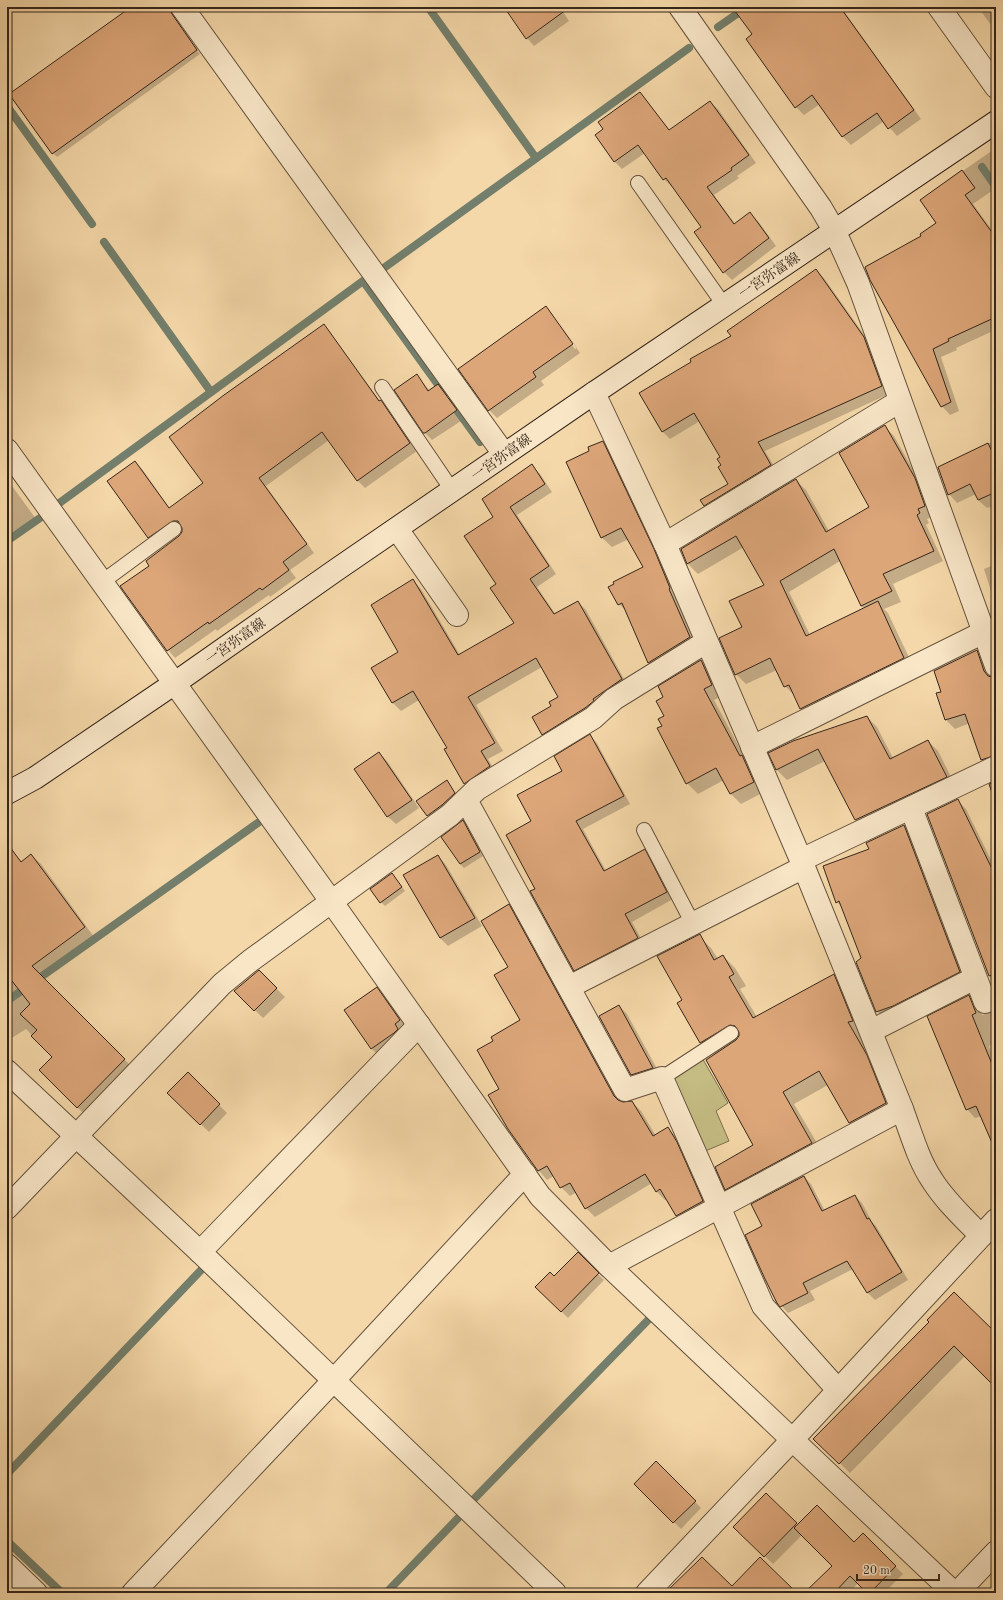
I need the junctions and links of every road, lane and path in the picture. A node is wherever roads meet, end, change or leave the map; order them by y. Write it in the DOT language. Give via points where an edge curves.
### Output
graph roads {
  1 [pos="182,7"];
  2 [pos="680,7"];
  3 [pos="938,7"];
  4 [pos="996,87"];
  5 [pos="996,122"];
  6 [pos="638,183"];
  7 [pos="835,232"];
  8 [pos="724,305"];
  9 [pos="382,387"];
  10 [pos="594,393"];
  11 [pos="900,401"];
  12 [pos="7,450"];
  13 [pos="504,454"];
  14 [pos="452,490"];
  15 [pos="174,529"];
  16 [pos="397,529"];
  17 [pos="666,544"];
  18 [pos="102,582"];
  19 [pos="457,615"];
  20 [pos="984,632"];
  21 [pos="706,642"];
  22 [pos="996,666"];
  23 [pos="175,683"];
  24 [pos="752,747"];
  25 [pos="996,767"];
  26 [pos="7,793"];
  27 [pos="466,800"];
  28 [pos="911,808"];
  29 [pos="644,830"];
  30 [pos="803,863"];
  31 [pos="331,901"];
  32 [pos="693,924"];
  33 [pos="976,978"];
  34 [pos="569,987"];
  35 [pos="996,997"];
  36 [pos="419,1025"];
  37 [pos="871,1031"];
  38 [pos="730,1033"];
  39 [pos="7,1071"];
  40 [pos="662,1078"];
  41 [pos="902,1109"];
  42 [pos="76,1136"];
  43 [pos="525,1174"];
  44 [pos="719,1207"];
  45 [pos="7,1208"];
  46 [pos="996,1220"];
  47 [pos="981,1236"];
  48 [pos="200,1252"];
  49 [pos="609,1266"];
  50 [pos="333,1381"];
  51 [pos="838,1390"];
  52 [pos="793,1439"];
  53 [pos="996,1552"];
  54 [pos="11,1578"];
  55 [pos="36,1593"];
  56 [pos="134,1593"];
  57 [pos="555,1593"];
  58 [pos="646,1593"];
  59 [pos="956,1593"];
  1 -- 13 [label="street"];
  2 -- 7 [label="street" via="821,208"];
  3 -- 4 [label="street"];
  5 -- 7 [label="street, 一宮弥富線"];
  6 -- 8 [label="lane"];
  7 -- 8 [label="street, 一宮弥富線"];
  7 -- 11 [label="street" via="858,283"];
  8 -- 10 [label="street, 一宮弥富線"];
  9 -- 14 [label="lane"];
  10 -- 13 [label="street, 一宮弥富線"];
  10 -- 17 [label="street"];
  11 -- 17 [label="street"];
  11 -- 20 [label="street"];
  12 -- 18 [label="street"];
  13 -- 14 [label="street, 一宮弥富線"];
  14 -- 16 [label="street, 一宮弥富線"];
  15 -- 18 [label="lane"];
  16 -- 19 [label="street"];
  16 -- 23 [label="street, 一宮弥富線"];
  17 -- 21 [label="street"];
  18 -- 23 [label="street"];
  20 -- 22 [label="street"];
  20 -- 24 [label="street"];
  21 -- 24 [label="street"];
  21 -- 27 [label="street" via="614,699 593,718 477,789"];
  23 -- 26 [label="street, 一宮弥富線" via="36,778"];
  23 -- 31 [label="street"];
  24 -- 30 [label="street"];
  25 -- 28 [label="street"];
  27 -- 31 [label="street" via="450,815"];
  27 -- 34 [label="street"];
  28 -- 30 [label="street"];
  28 -- 33 [label="street"];
  29 -- 32 [label="lane"];
  30 -- 32 [label="street"];
  30 -- 37 [label="street"];
  31 -- 36 [label="street"];
  31 -- 42 [label="street" via="250,960 222,984"];
  32 -- 34 [label="street"];
  33 -- 35 [label="street" via="985,1002"];
  33 -- 37 [label="street"];
  34 -- 40 [label="street" via="625,1090"];
  36 -- 43 [label="street"];
  36 -- 48 [label="street"];
  37 -- 41 [label="street"];
  38 -- 40 [label="lane"];
  39 -- 42 [label="street"];
  40 -- 44 [label="street"];
  41 -- 44 [label="street"];
  41 -- 47 [label="street" via="915,1145 932,1180 945,1198"];
  42 -- 45 [label="street"];
  42 -- 48 [label="street"];
  43 -- 49 [label="street" via="540,1196"];
  43 -- 50 [label="street"];
  44 -- 49 [label="street"];
  44 -- 51 [label="street" via="763,1306"];
  46 -- 47 [label="street"];
  47 -- 51 [label="street"];
  48 -- 50 [label="street"];
  49 -- 52 [label="street"];
  50 -- 56 [label="street"];
  50 -- 57 [label="street"];
  51 -- 52 [label="street"];
  52 -- 58 [label="street"];
  52 -- 59 [label="street"];
  53 -- 59 [label="street"];
  54 -- 55 [label="street"];
}
